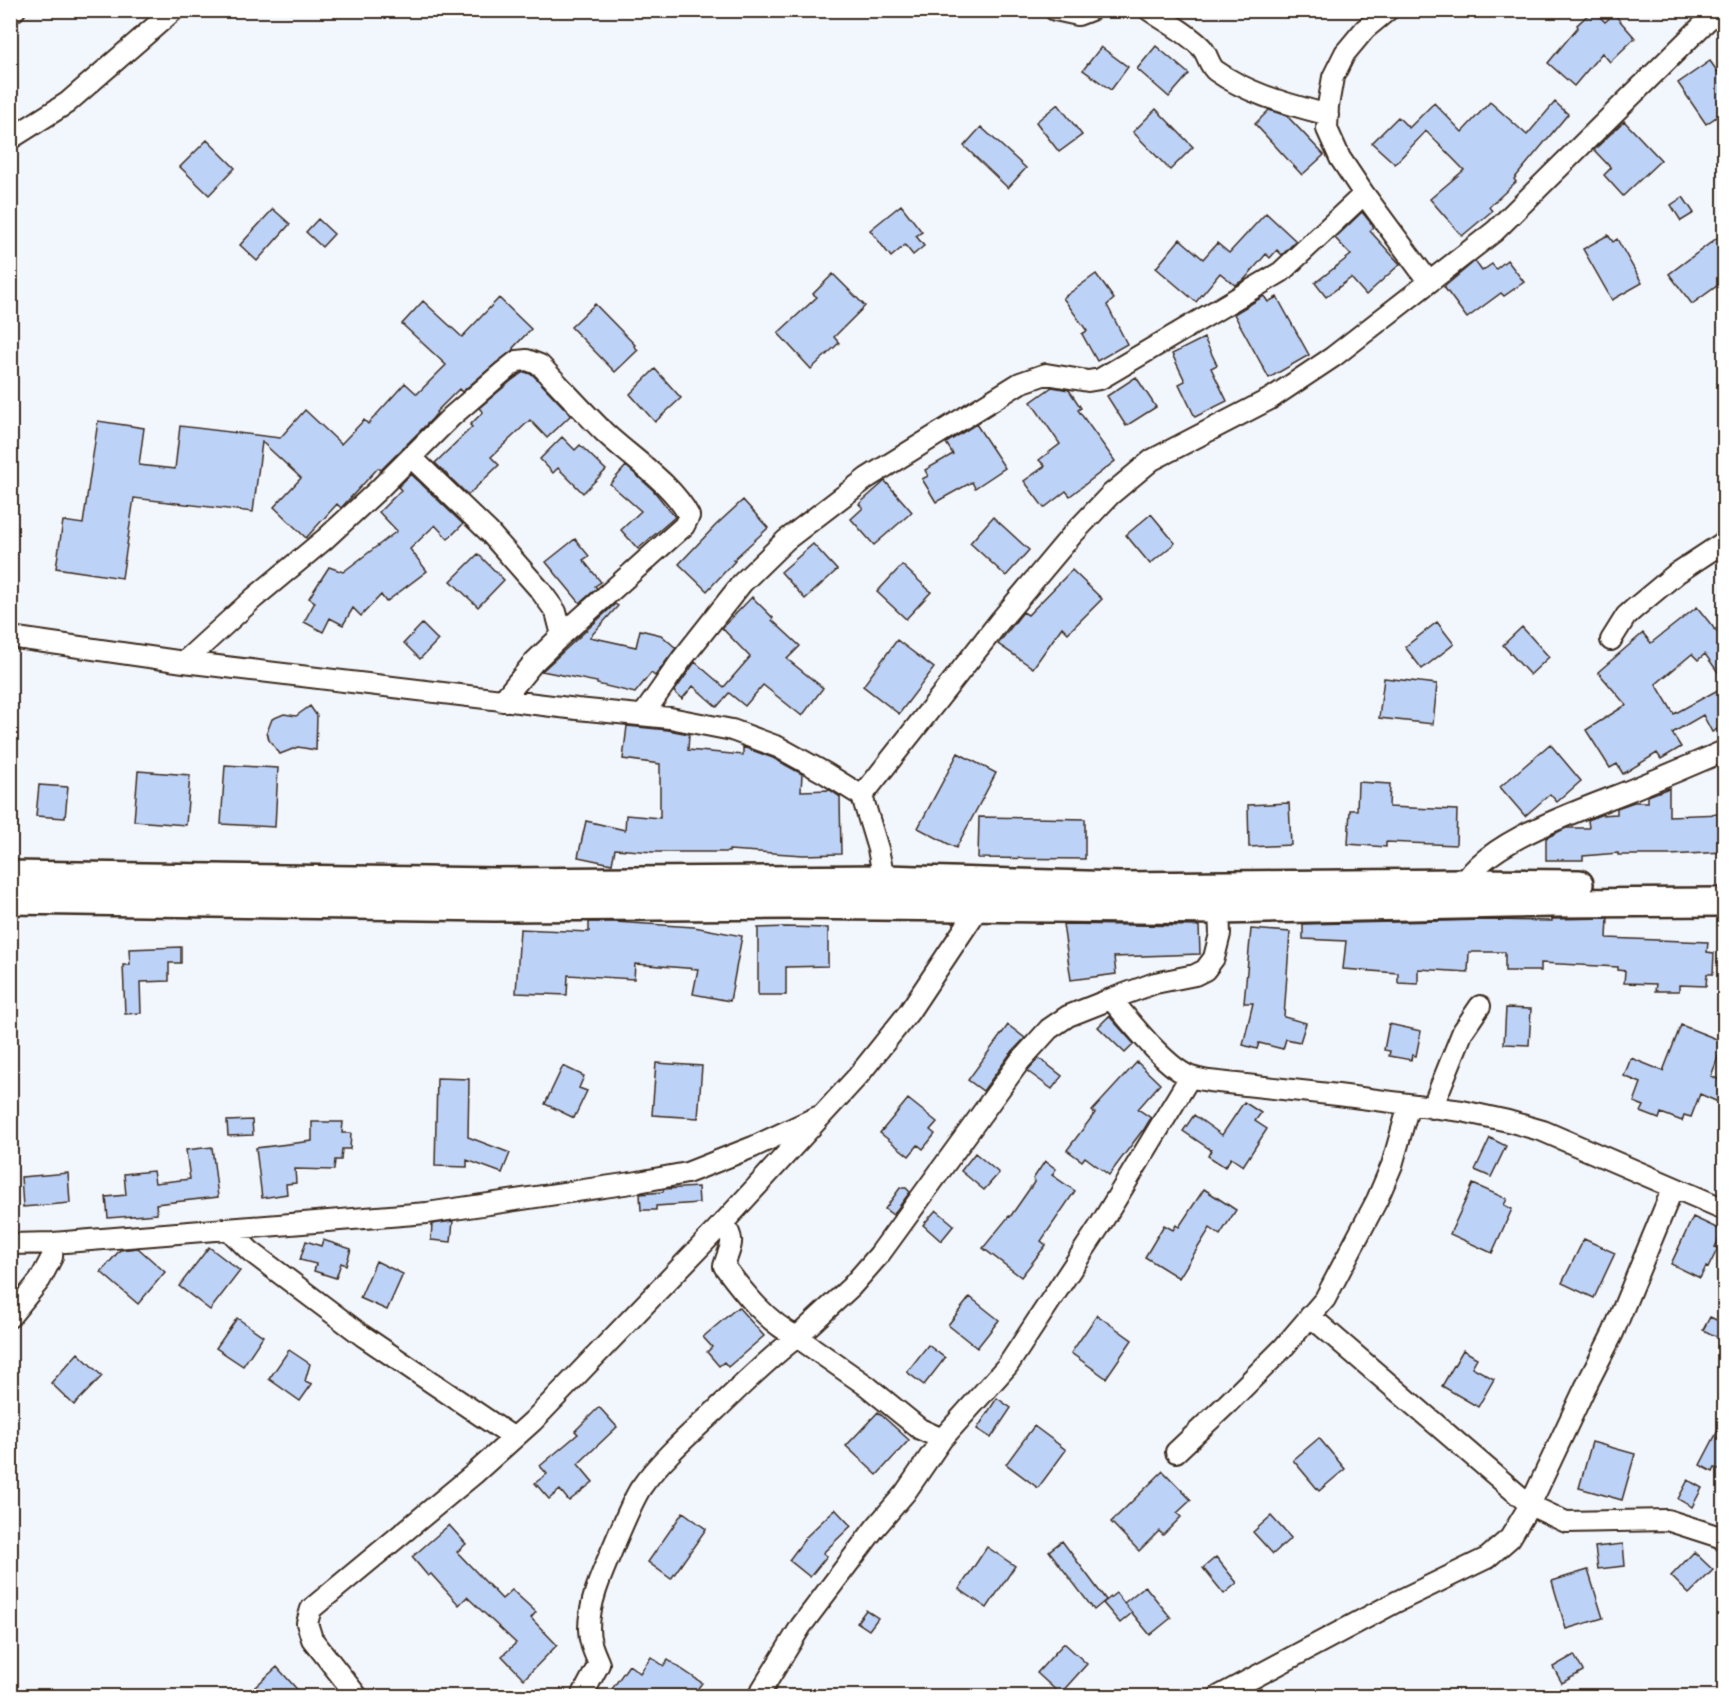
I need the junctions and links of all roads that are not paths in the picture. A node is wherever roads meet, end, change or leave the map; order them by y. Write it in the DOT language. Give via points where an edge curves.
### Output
graph roads {
  1 [pos="15,10"];
  2 [pos="174,10"];
  3 [pos="1055,10"];
  4 [pos="1091,10"];
  5 [pos="1149,10"];
  6 [pos="1388,10"];
  7 [pos="1718,10"];
  8 [pos="10,14"];
  9 [pos="1328,115"];
  10 [pos="10,139"];
  11 [pos="1364,194"];
  12 [pos="1429,282"];
  13 [pos="411,457"];
  14 [pos="1725,542"];
  15 [pos="562,635"];
  16 [pos="10,637"];
  17 [pos="1611,640"];
  18 [pos="184,662"];
  19 [pos="502,700"];
  20 [pos="643,716"];
  21 [pos="1725,750"];
  22 [pos="862,796"];
  23 [pos="10,875"];
  24 [pos="885,879"];
  25 [pos="993,882"];
  26 [pos="1725,884"];
  27 [pos="307,891"];
  28 [pos="694,893"];
  29 [pos="1459,894"];
  30 [pos="1220,898"];
  31 [pos="10,900"];
  32 [pos="1725,902"];
  33 [pos="980,907"];
  34 [pos="890,908"];
  35 [pos="1111,999"];
  36 [pos="1480,1006"];
  37 [pos="1190,1077"];
  38 [pos="1409,1105"];
  39 [pos="1432,1108"];
  40 [pos="825,1113"];
  41 [pos="1673,1188"];
  42 [pos="1725,1209"];
  43 [pos="723,1223"];
  44 [pos="228,1229"];
  45 [pos="52,1243"];
  46 [pos="10,1244"];
  47 [pos="1310,1316"];
  48 [pos="10,1317"];
  49 [pos="797,1337"];
  50 [pos="514,1438"];
  51 [pos="942,1438"];
  52 [pos="1176,1452"];
  53 [pos="1530,1505"];
  54 [pos="1724,1539"];
  55 [pos="357,1696"];
  56 [pos="582,1696"];
  57 [pos="758,1696"];
  58 [pos="1219,1696"];
  1 -- 8 [label="street"];
  2 -- 10 [label="street" via="67,103"];
  3 -- 4 [label="street" via="1078,15"];
  5 -- 9 [label="street" via="1203,49 1213,69 1236,84 1268,98"];
  6 -- 9 [label="street" via="1345,53 1332,77"];
  7 -- 12 [label="street" via="1495,231"];
  9 -- 11 [label="street" via="1327,129 1340,158"];
  11 -- 12 [label="street"];
  11 -- 20 [label="street" via="1281,272 1100,379 1088,381 1046,374 1020,383 867,478 786,540 742,583"];
  12 -- 22 [label="street" via="1333,357 1270,399 1152,460 1110,495 999,622"];
  13 -- 15 [label="street" via="489,532 540,590 556,612"];
  13 -- 15 [label="street" via="503,372 517,361 527,360 540,365 604,432 683,504 689,516 684,526"];
  13 -- 18 [label="street" via="325,539"];
  14 -- 17 [label="street" via="1677,573 1635,608"];
  15 -- 19 [label="street"];
  16 -- 18 [label="street"];
  18 -- 19 [label="street"];
  19 -- 20 [label="street"];
  20 -- 22 [label="street" via="732,730 778,747"];
  21 -- 29 [label="street" via="1528,833 1486,859"];
  22 -- 24 [label="street"];
  23 -- 27 [label="main road"];
  24 -- 25 [label="main road"];
  24 -- 28 [label="main road"];
  24 -- 34 [label="street"];
  25 -- 30 [label="main road" via="1120,886"];
  25 -- 33 [label="street"];
  26 -- 29 [label="main road" via="1547,885"];
  27 -- 28 [label="main road" via="496,895"];
  27 -- 31 [label="main road"];
  28 -- 34 [label="main road" via="792,905"];
  29 -- 30 [label="main road"];
  29 -- 32 [label="main road"];
  30 -- 33 [label="main road"];
  30 -- 35 [label="street" via="1220,934 1214,958 1205,970 1155,982"];
  33 -- 34 [label="main road"];
  33 -- 40 [label="street" via="909,1012"];
  35 -- 37 [label="street" via="1171,1064"];
  35 -- 49 [label="street" via="1068,1016 1049,1029 1020,1061 879,1255"];
  36 -- 39 [label="street" via="1463,1031"];
  37 -- 38 [label="street"];
  37 -- 51 [label="street" via="1099,1227 1008,1365"];
  38 -- 39 [label="street"];
  38 -- 47 [label="street" via="1392,1165 1377,1200 1325,1299"];
  39 -- 41 [label="street" via="1462,1111 1543,1131"];
  40 -- 43 [label="street"];
  40 -- 44 [label="street" via="687,1173 427,1213"];
  41 -- 42 [label="street"];
  41 -- 53 [label="street" via="1613,1333"];
  43 -- 49 [label="street" via="731,1234 724,1266 774,1322"];
  43 -- 50 [label="street"];
  44 -- 45 [label="street"];
  44 -- 50 [label="street" via="250,1251 363,1336"];
  45 -- 46 [label="street"];
  45 -- 48 [label="street" via="52,1257 40,1280"];
  47 -- 52 [label="street" via="1267,1364"];
  47 -- 53 [label="street"];
  49 -- 51 [label="street" via="920,1429"];
  49 -- 56 [label="street" via="685,1439 640,1489 595,1595 589,1629 599,1664"];
  50 -- 55 [label="street" via="311,1609 307,1623 312,1639"];
  51 -- 57 [label="street" via="905,1493 801,1626"];
  53 -- 54 [label="street" via="1566,1522 1667,1520"];
  53 -- 58 [label="street" via="1510,1538 1487,1558"];
}
